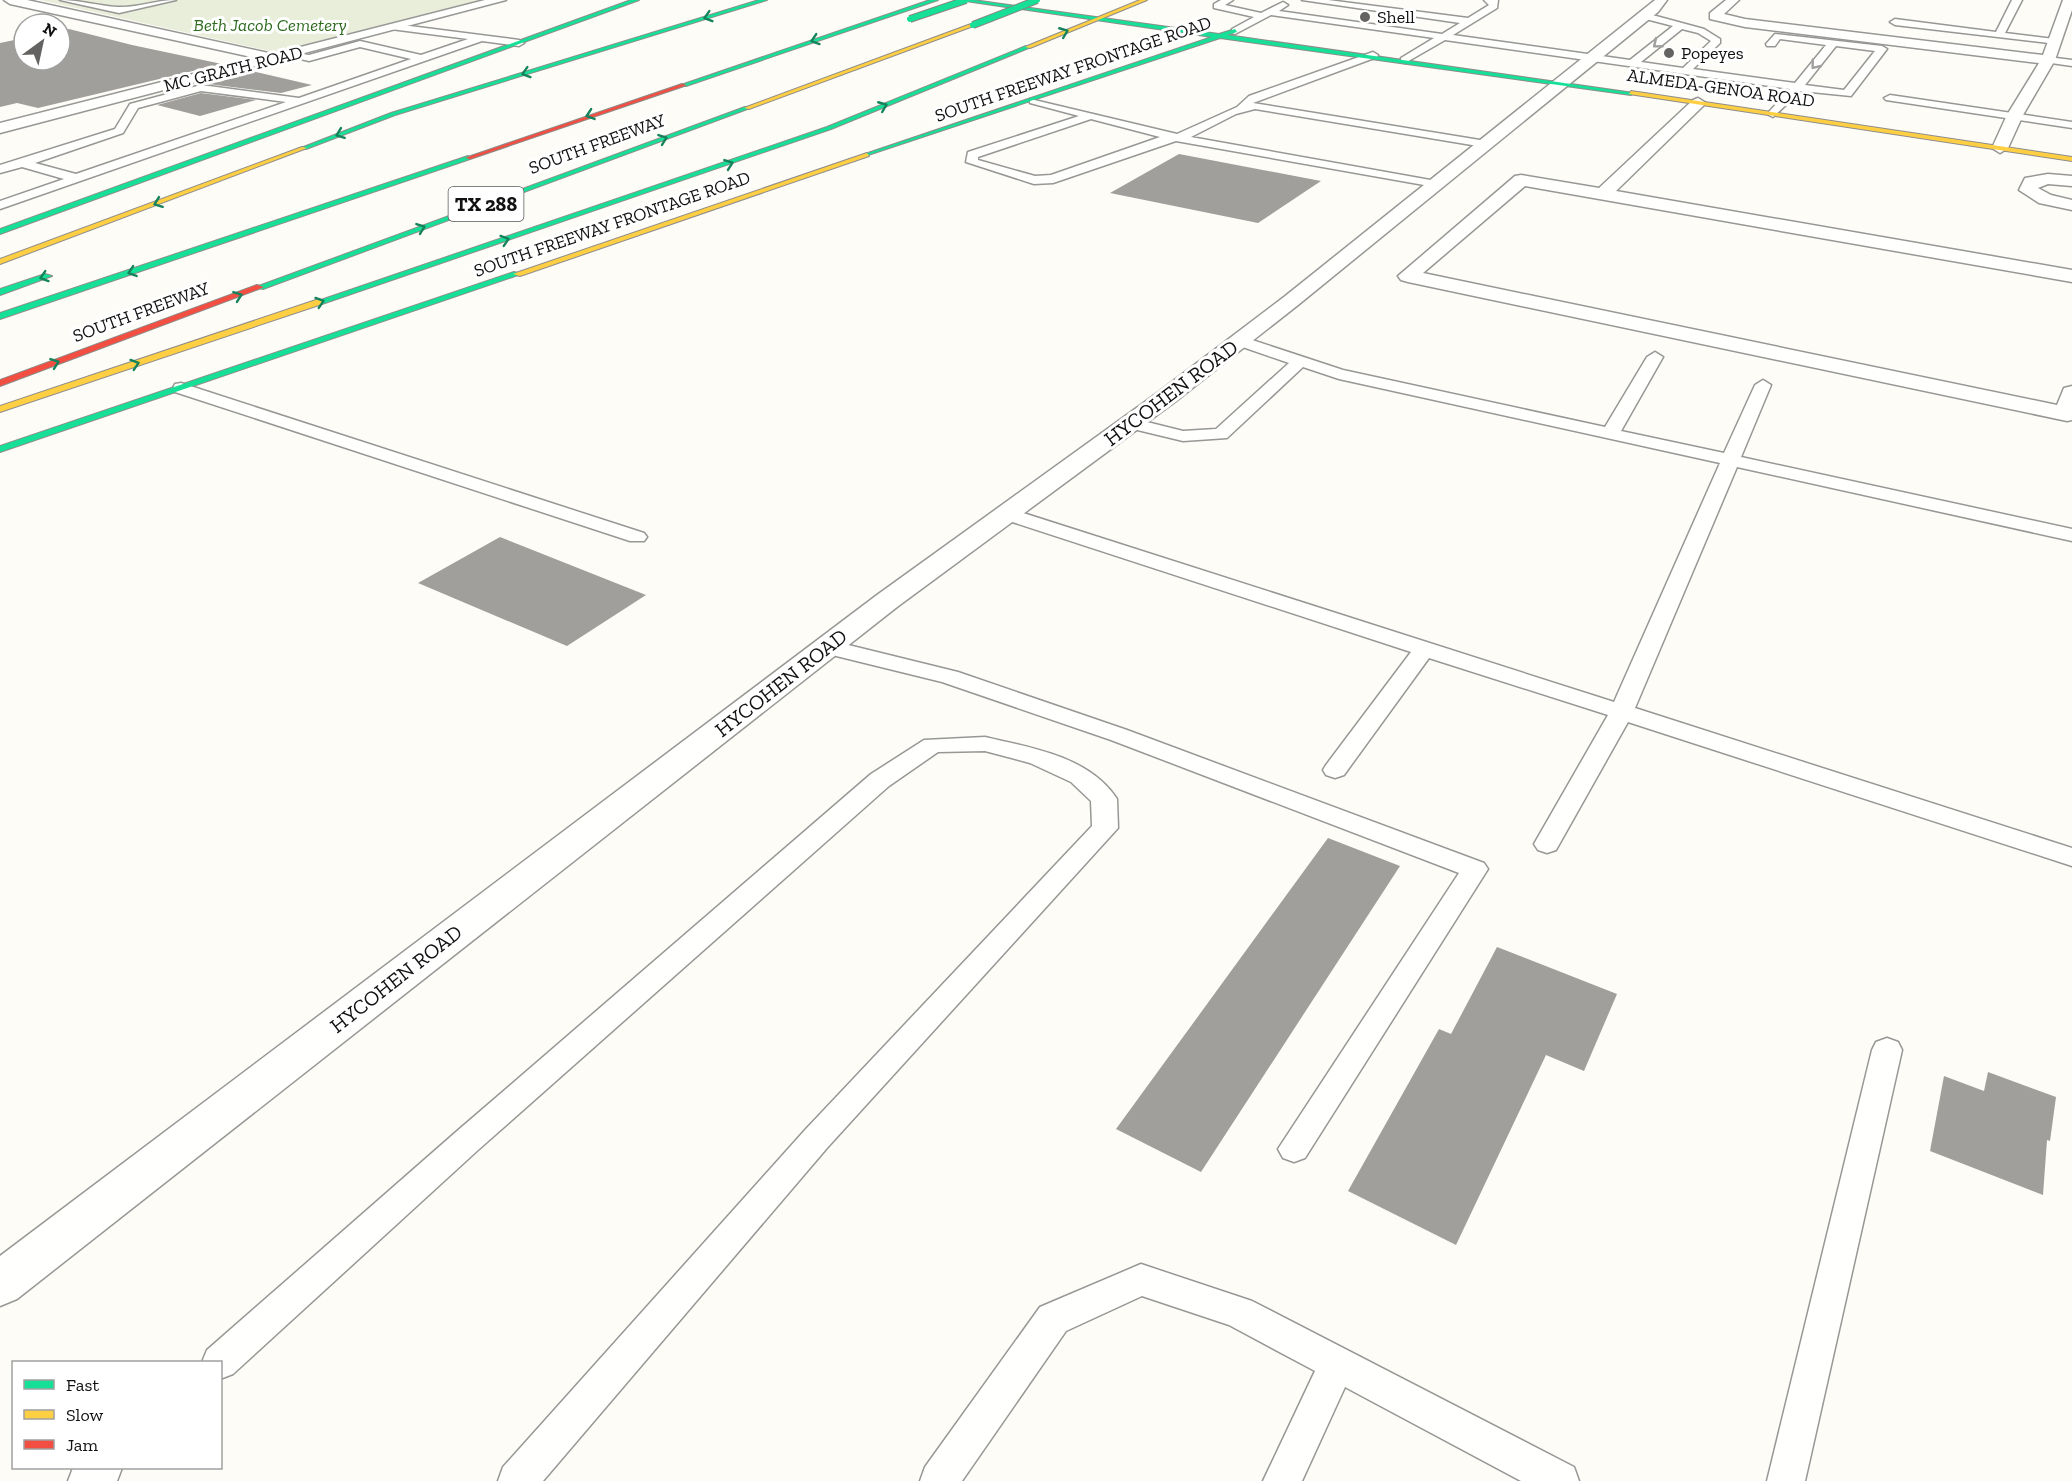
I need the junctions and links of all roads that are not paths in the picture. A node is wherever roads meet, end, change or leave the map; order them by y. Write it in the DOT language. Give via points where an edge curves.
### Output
graph roads {
  1 [pos="10,0"];
  2 [pos="65,0"];
  3 [pos="171,0"];
  4 [pos="500,0"];
  5 [pos="636,0"];
  6 [pos="764,0"];
  7 [pos="935,0"];
  8 [pos="964,0"];
  9 [pos="1037,0"];
  10 [pos="1047,0"];
  11 [pos="1144,0"];
  12 [pos="1228,0"];
  13 [pos="1292,0"];
  14 [pos="1307,0"];
  15 [pos="1489,0"];
  16 [pos="1661,0"];
  17 [pos="2017,0"];
  18 [pos="2069,0"];
  19 [pos="1713,1"];
  20 [pos="1732,1"];
  21 [pos="1118,10"];
  22 [pos="1265,14"];
  23 [pos="1645,16"];
  24 [pos="1094,20"];
  25 [pos="1468,21"];
  26 [pos="1895,22"];
  27 [pos="1681,25"];
  28 [pos="394,27"];
  29 [pos="1230,34"];
  30 [pos="1999,35"];
  31 [pos="1444,36"];
  32 [pos="481,38"];
  33 [pos="2054,42"];
  34 [pos="519,43"];
  35 [pos="1833,43"];
  36 [pos="1771,44"];
  37 [pos="292,54"];
  38 [pos="1369,55"];
  39 [pos="1594,57"];
  40 [pos="274,58"];
  41 [pos="423,59"];
  42 [pos="1405,60"];
  43 [pos="2048,60"];
  44 [pos="1633,63"];
  45 [pos="2072,63"];
  46 [pos="462,64"];
  47 [pos="1685,70"];
  48 [pos="1563,83"];
  49 [pos="1798,87"];
  50 [pos="1890,98"];
  51 [pos="302,101"];
  52 [pos="1034,101"];
  53 [pos="1698,103"];
  54 [pos="342,107"];
  55 [pos="1241,107"];
  56 [pos="1773,114"];
  57 [pos="1090,116"];
  58 [pos="2015,116"];
  59 [pos="2072,125"];
  60 [pos="0,129"];
  61 [pos="509,129"];
  62 [pos="1181,139"];
  63 [pos="1486,145"];
  64 [pos="2000,148"];
  65 [pos="628,152"];
  66 [pos="2072,159"];
  67 [pos="22,163"];
  68 [pos="0,170"];
  69 [pos="77,178"];
  70 [pos="452,179"];
  71 [pos="2072,181"];
  72 [pos="1436,185"];
  73 [pos="120,188"];
  74 [pos="1603,194"];
  75 [pos="2072,204"];
  76 [pos="0,205"];
  77 [pos="427,210"];
  78 [pos="266,226"];
  79 [pos="0,232"];
  80 [pos="0,262"];
  81 [pos="56,273"];
  82 [pos="2072,276"];
  83 [pos="0,292"];
  84 [pos="0,316"];
  85 [pos="1240,341"];
  86 [pos="1655,357"];
  87 [pos="1301,360"];
  88 [pos="0,383"];
  89 [pos="1763,385"];
  90 [pos="181,388"];
  91 [pos="2072,393"];
  92 [pos="0,409"];
  93 [pos="1131,423"];
  94 [pos="1610,434"];
  95 [pos="0,449"];
  96 [pos="1732,461"];
  97 [pos="1007,514"];
  98 [pos="2072,535"];
  99 [pos="637,537"];
  100 [pos="828,647"];
  101 [pos="1425,648"];
  102 [pos="1622,711"];
  103 [pos="1335,770"];
  104 [pos="1547,844"];
  105 [pos="2072,856"];
  106 [pos="1887,1050"];
  107 [pos="1294,1149"];
  108 [pos="0,1284"];
  109 [pos="221,1361"];
  110 [pos="1336,1364"];
  111 [pos="101,1469"];
  112 [pos="87,1481"];
  113 [pos="517,1481"];
  114 [pos="939,1481"];
  115 [pos="1282,1481"];
  116 [pos="1560,1481"];
  117 [pos="1786,1481"];
  1 -- 40 [label="street"];
  2 -- 3 [label="lane" via="119,10"];
  4 -- 28 [label="street, MC GRATH ROAD"];
  5 -- 34 [label="main road"];
  6 -- 80 [label="main road, one-way" via="393,114"];
  7 -- 78 [label="main road, one-way"];
  8 -- 24 [label="main road, ALMEDA-GENOA ROAD"];
  8 -- 70 [label="main road, bridge"];
  65 -- 9 [label="main road, SOUTH FREEWAY / TX 288, one-way, bridge"];
  10 -- 21 [label="main road, ALMEDA-GENOA ROAD"];
  11 -- 21 [label="main road"];
  12 -- 22 [label="lane" via="1217,6"];
  13 -- 22 [label="lane"];
  14 -- 25 [label="lane"];
  15 -- 25 [label="lane" via="1494,1 1494,6"];
  16 -- 23 [label="street, HYCOHEN ROAD"];
  17 -- 30 [label="lane"];
  18 -- 33 [label="street"];
  19 -- 20 [label="street"];
  20 -- 43 [label="street" via="1715,16"];
  21 -- 24 [label="main road"];
  21 -- 29 [label="main road, ALMEDA-GENOA ROAD"];
  22 -- 29 [label="lane"];
  22 -- 31 [label="lane"];
  23 -- 27 [label="lane"];
  23 -- 39 [label="street, HYCOHEN ROAD"];
  24 -- 29 [label="main road, ALMEDA-GENOA ROAD"];
  92 -- 24 [label="main road, one-way" via="714,169 829,128"];
  25 -- 31 [label="lane"];
  26 -- 30 [label="lane"];
  27 -- 44 [label="lane, one-way"];
  27 -- 47 [label="lane" via="1718,41"];
  28 -- 32 [label="lane"];
  28 -- 37 [label="street, MC GRATH ROAD"];
  29 -- 38 [label="main road, ALMEDA-GENOA ROAD"];
  29 -- 52 [label="main road, SOUTH FREEWAY FRONTAGE ROAD"];
  30 -- 33 [label="lane"];
  31 -- 39 [label="lane"];
  31 -- 42 [label="lane"];
  32 -- 34 [label="lane"];
  32 -- 41 [label="lane"];
  33 -- 43 [label="street"];
  34 -- 46 [label="main road"];
  35 -- 36 [label="lane" via="1778,36"];
  35 -- 49 [label="lane, one-way"];
  35 -- 49 [label="lane" via="1882,49 1847,94"];
  37 -- 40 [label="street, MC GRATH ROAD"];
  37 -- 41 [label="lane" via="309,57 360,44"];
  38 -- 42 [label="main road, ALMEDA-GENOA ROAD"];
  38 -- 55 [label="lane" via="1253,98"];
  39 -- 44 [label="lane"];
  39 -- 48 [label="street, HYCOHEN ROAD"];
  40 -- 60 [label="street, MC GRATH ROAD"];
  41 -- 46 [label="lane"];
  41 -- 51 [label="lane"];
  42 -- 48 [label="main road, ALMEDA-GENOA ROAD"];
  43 -- 45 [label="lane"];
  43 -- 58 [label="street"];
  44 -- 47 [label="lane"];
  46 -- 54 [label="main road"];
  47 -- 49 [label="lane" via="1740,75"];
  48 -- 53 [label="main road, ALMEDA-GENOA ROAD"];
  48 -- 63 [label="street, HYCOHEN ROAD"];
  49 -- 56 [label="lane"];
  50 -- 58 [label="lane"];
  51 -- 54 [label="lane"];
  51 -- 67 [label="lane" via="201,88 134,106 119,131"];
  51 -- 69 [label="lane"];
  52 -- 57 [label="lane"];
  52 -- 90 [label="main road, SOUTH FREEWAY FRONTAGE ROAD"];
  53 -- 56 [label="main road, ALMEDA-GENOA ROAD"];
  53 -- 74 [label="street"];
  54 -- 73 [label="main road"];
  55 -- 62 [label="lane"];
  55 -- 63 [label="lane" via="1255,106"];
  56 -- 64 [label="main road, ALMEDA-GENOA ROAD"];
  57 -- 62 [label="lane"];
  57 -- 62 [label="lane" via="972,155 972,162 1034,180 1053,179 1166,139"];
  58 -- 59 [label="lane"];
  58 -- 64 [label="street"];
  61 -- 78 [label="main road"];
  62 -- 72 [label="lane"];
  63 -- 72 [label="street, HYCOHEN ROAD"];
  64 -- 66 [label="main road, ALMEDA-GENOA ROAD"];
  65 -- 77 [label="main road"];
  88 -- 65 [label="main road, SOUTH FREEWAY / TX 288, one-way"];
  67 -- 68 [label="lane"];
  67 -- 69 [label="lane"];
  69 -- 73 [label="lane"];
  69 -- 76 [label="lane"];
  71 -- 75 [label="street" via="2031,182 2028,190 2045,199"];
  72 -- 85 [label="street, HYCOHEN ROAD"];
  73 -- 79 [label="main road"];
  74 -- 82 [label="street"];
  74 -- 91 [label="street" via="1521,180 1408,276 2067,414"];
  78 -- 84 [label="main road, one-way"];
  81 -- 83 [label="main road, one-way"];
  85 -- 87 [label="lane"];
  85 -- 93 [label="street, HYCOHEN ROAD"];
  86 -- 94 [label="lane"];
  87 -- 93 [label="lane" via="1221,434 1183,436"];
  87 -- 94 [label="lane" via="1339,374"];
  89 -- 96 [label="lane"];
  90 -- 95 [label="main road, SOUTH FREEWAY FRONTAGE ROAD"];
  90 -- 99 [label="lane"];
  93 -- 97 [label="street, HYCOHEN ROAD"];
  94 -- 96 [label="lane"];
  96 -- 98 [label="lane"];
  96 -- 102 [label="lane"];
  97 -- 100 [label="street, HYCOHEN ROAD"];
  97 -- 101 [label="lane"];
  100 -- 107 [label="lane" via="950,677 1107,731 1475,869"];
  100 -- 108 [label="street, HYCOHEN ROAD"];
  101 -- 102 [label="lane"];
  101 -- 103 [label="lane"];
  102 -- 104 [label="lane"];
  102 -- 105 [label="lane"];
  106 -- 117 [label="lane"];
  109 -- 113 [label="lane" via="880,780 933,746 985,744 1038,757 1080,776 1104,799 1105,828 816,1139"];
  110 -- 114 [label="lane" via="1239,1312 1141,1280 1053,1318"];
  110 -- 115 [label="lane"];
  110 -- 116 [label="lane"];
  111 -- 112 [label="lane"];
}
